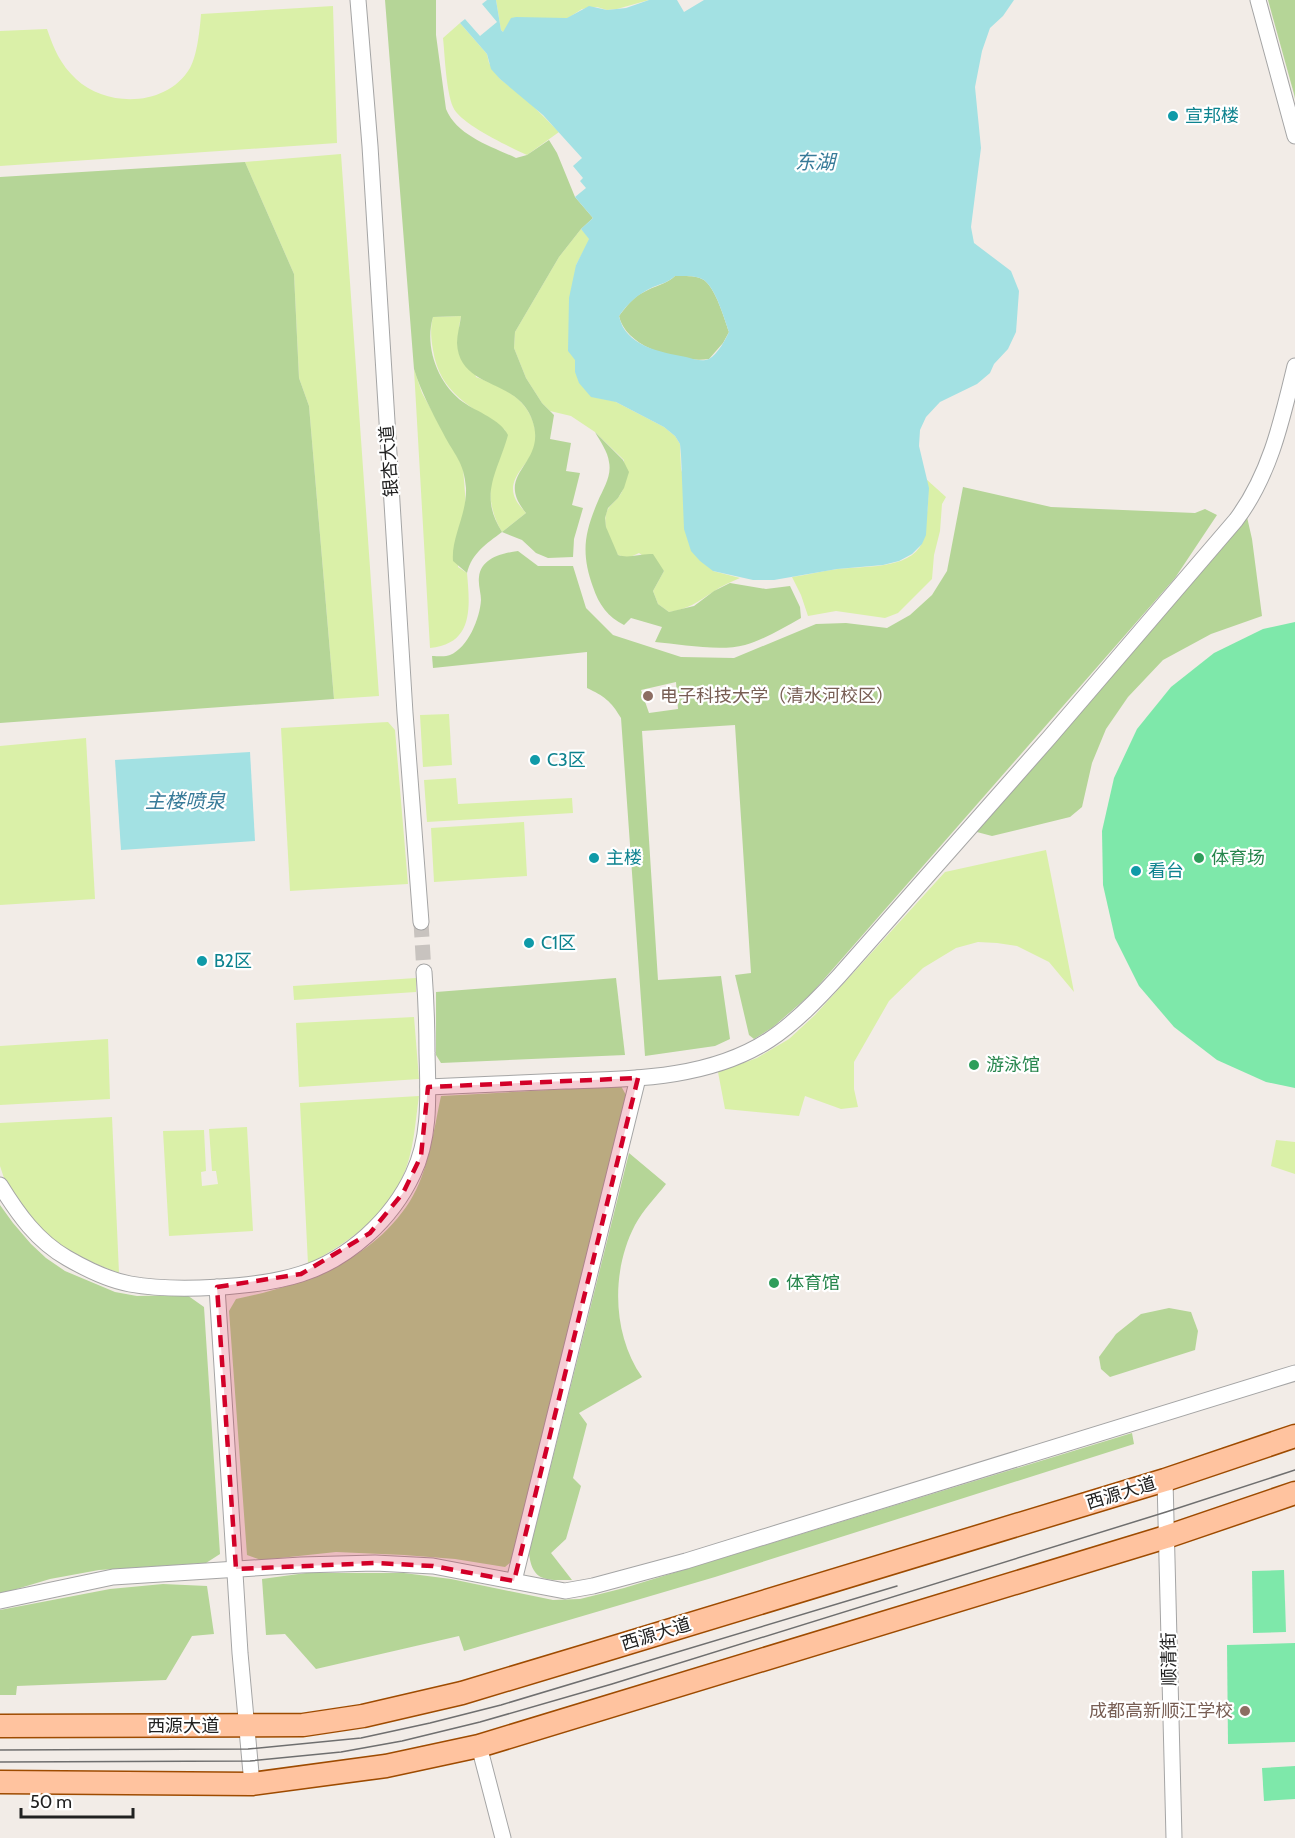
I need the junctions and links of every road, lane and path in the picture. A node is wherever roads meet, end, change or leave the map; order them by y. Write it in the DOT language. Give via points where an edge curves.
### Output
graph roads {
  1 [pos="358,0"];
  2 [pos="1258,0"];
  3 [pos="1295,136"];
  4 [pos="1295,366"];
  5 [pos="421,922"];
  6 [pos="424,972"];
  7 [pos="638,1078"];
  8 [pos="428,1087"];
  9 [pos="0,1185"];
  10 [pos="217,1287"];
  11 [pos="1295,1373"];
  12 [pos="1295,1436"];
  13 [pos="1165,1480"];
  14 [pos="1295,1493"];
  15 [pos="1166,1537"];
  16 [pos="236,1569"];
  17 [pos="514,1581"];
  18 [pos="0,1601"];
  19 [pos="0,1726"];
  20 [pos="246,1726"];
  21 [pos="479,1746"];
  22 [pos="0,1782"];
  23 [pos="252,1784"];
  24 [pos="503,1838"];
  25 [pos="1174,1838"];
  1 -- 5 [label="street, 银杏大道"];
  2 -- 3 [label="street"];
  4 -- 7 [label="street" via="1266,472 1247,506 823,994 768,1041 741,1054 721,1063 655,1078"];
  6 -- 8 [label="street"];
  7 -- 8 [label="street"];
  7 -- 17 [label="street"];
  8 -- 10 [label="street" via="421,1156 390,1213 370,1233 324,1264 301,1274"];
  9 -- 10 [label="street" via="34,1233 85,1268 130,1284"];
  10 -- 16 [label="street"];
  11 -- 17 [label="street" via="686,1561 593,1586 565,1591"];
  12 -- 13 [label="main road, 西源大道"];
  13 -- 15 [label="street, 顺清街"];
  13 -- 20 [label="main road, 西源大道" via="462,1693 363,1716 303,1725"];
  14 -- 15 [label="main road"];
  15 -- 21 [label="main road"];
  15 -- 25 [label="street, 顺清街"];
  16 -- 17 [label="street" via="375,1563 433,1566"];
  16 -- 18 [label="street" via="113,1577"];
  16 -- 20 [label="street"];
  19 -- 20 [label="main road, 西源大道"];
  20 -- 23 [label="street"];
  21 -- 23 [label="main road" via="386,1766"];
  21 -- 24 [label="street"];
  22 -- 23 [label="main road"];
}
